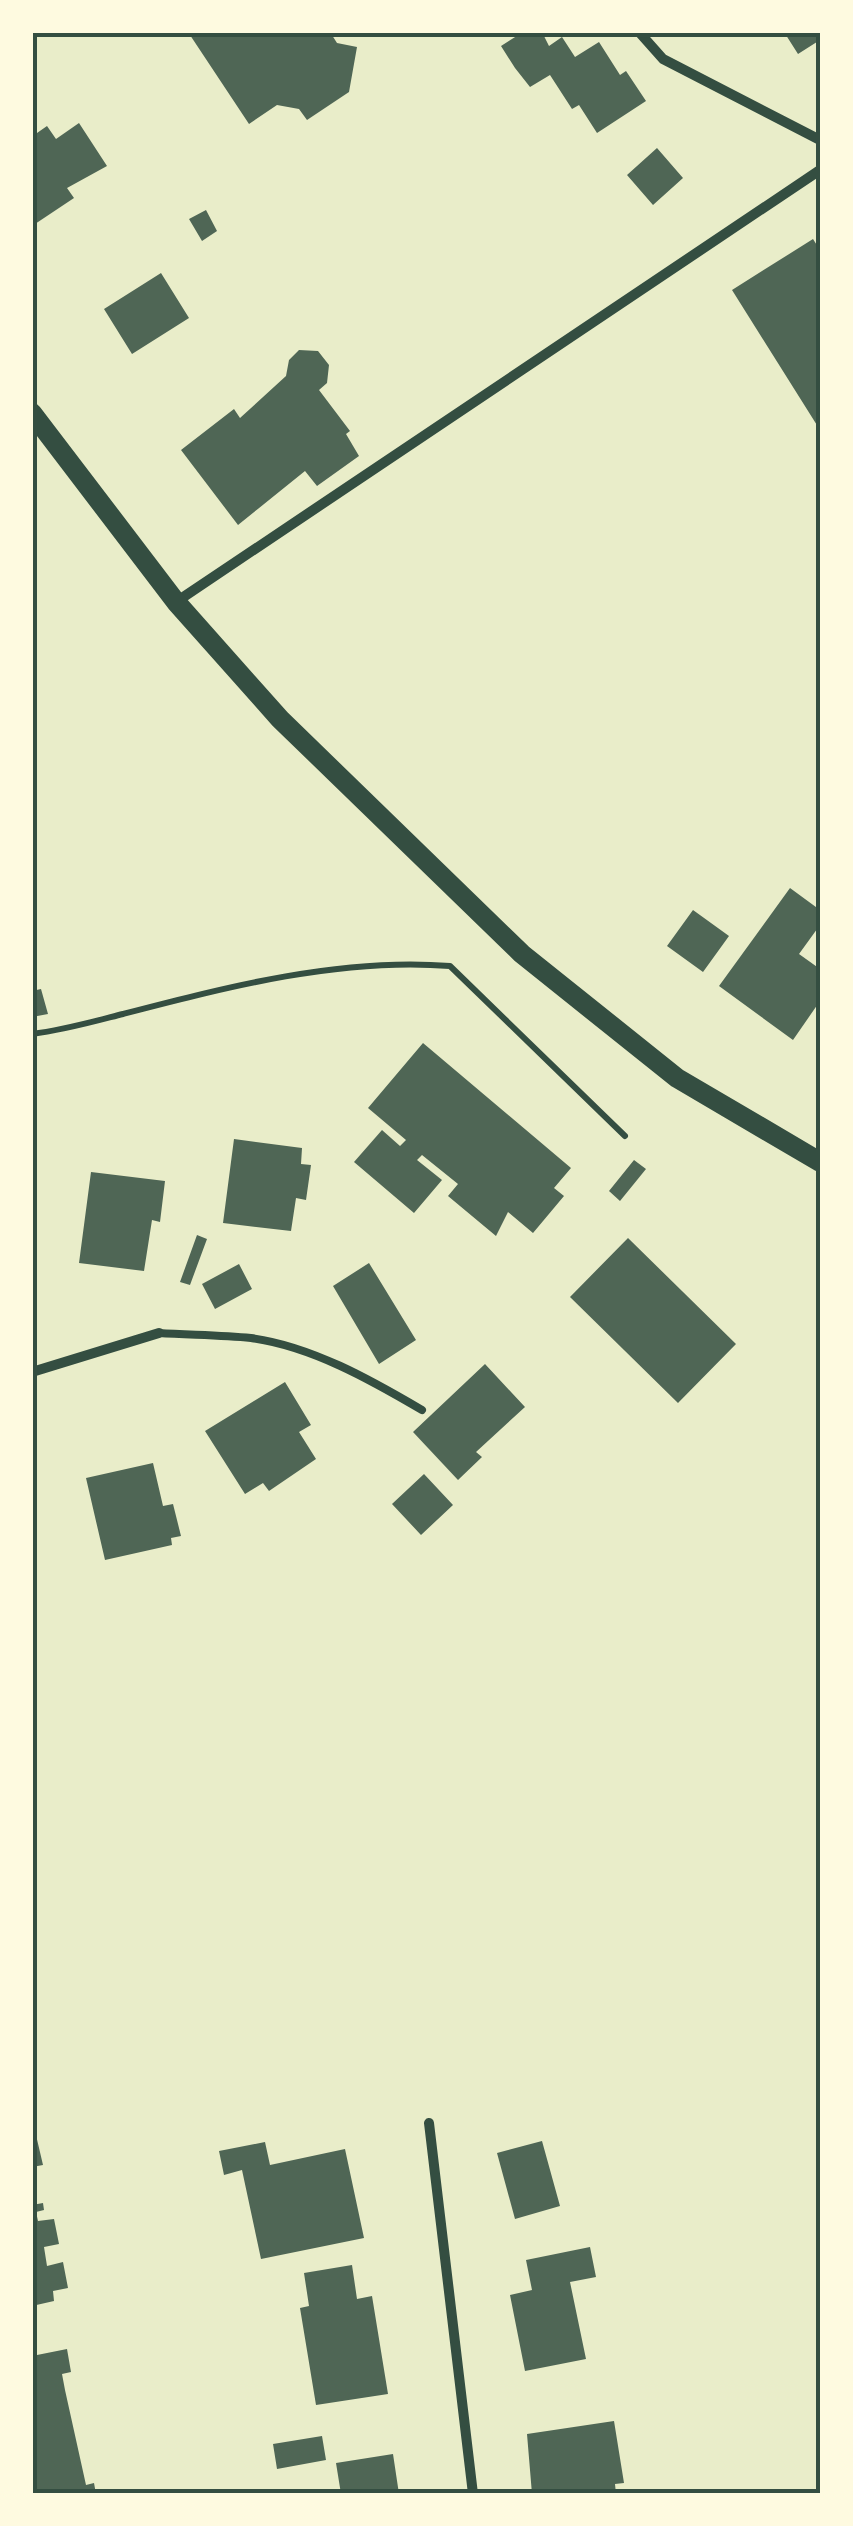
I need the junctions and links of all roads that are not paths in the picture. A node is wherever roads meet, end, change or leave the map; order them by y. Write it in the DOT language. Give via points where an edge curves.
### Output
graph roads {
  1 [pos="639,32"];
  2 [pos="820,140"];
  3 [pos="820,170"];
  4 [pos="32,413"];
  5 [pos="176,602"];
  6 [pos="820,1162"];
  7 [pos="159,1333"];
  8 [pos="32,1372"];
  9 [pos="422,1410"];
  10 [pos="429,2123"];
  11 [pos="473,2494"];
  1 -- 2 [label="street" via="663,59"];
  3 -- 5 [label="street"];
  4 -- 5 [label="main road"];
  5 -- 6 [label="main road" via="280,719 522,954 677,1078"];
  7 -- 8 [label="street"];
  7 -- 9 [label="lane" via="280,1345 373,1382"];
  10 -- 11 [label="street"];
}
